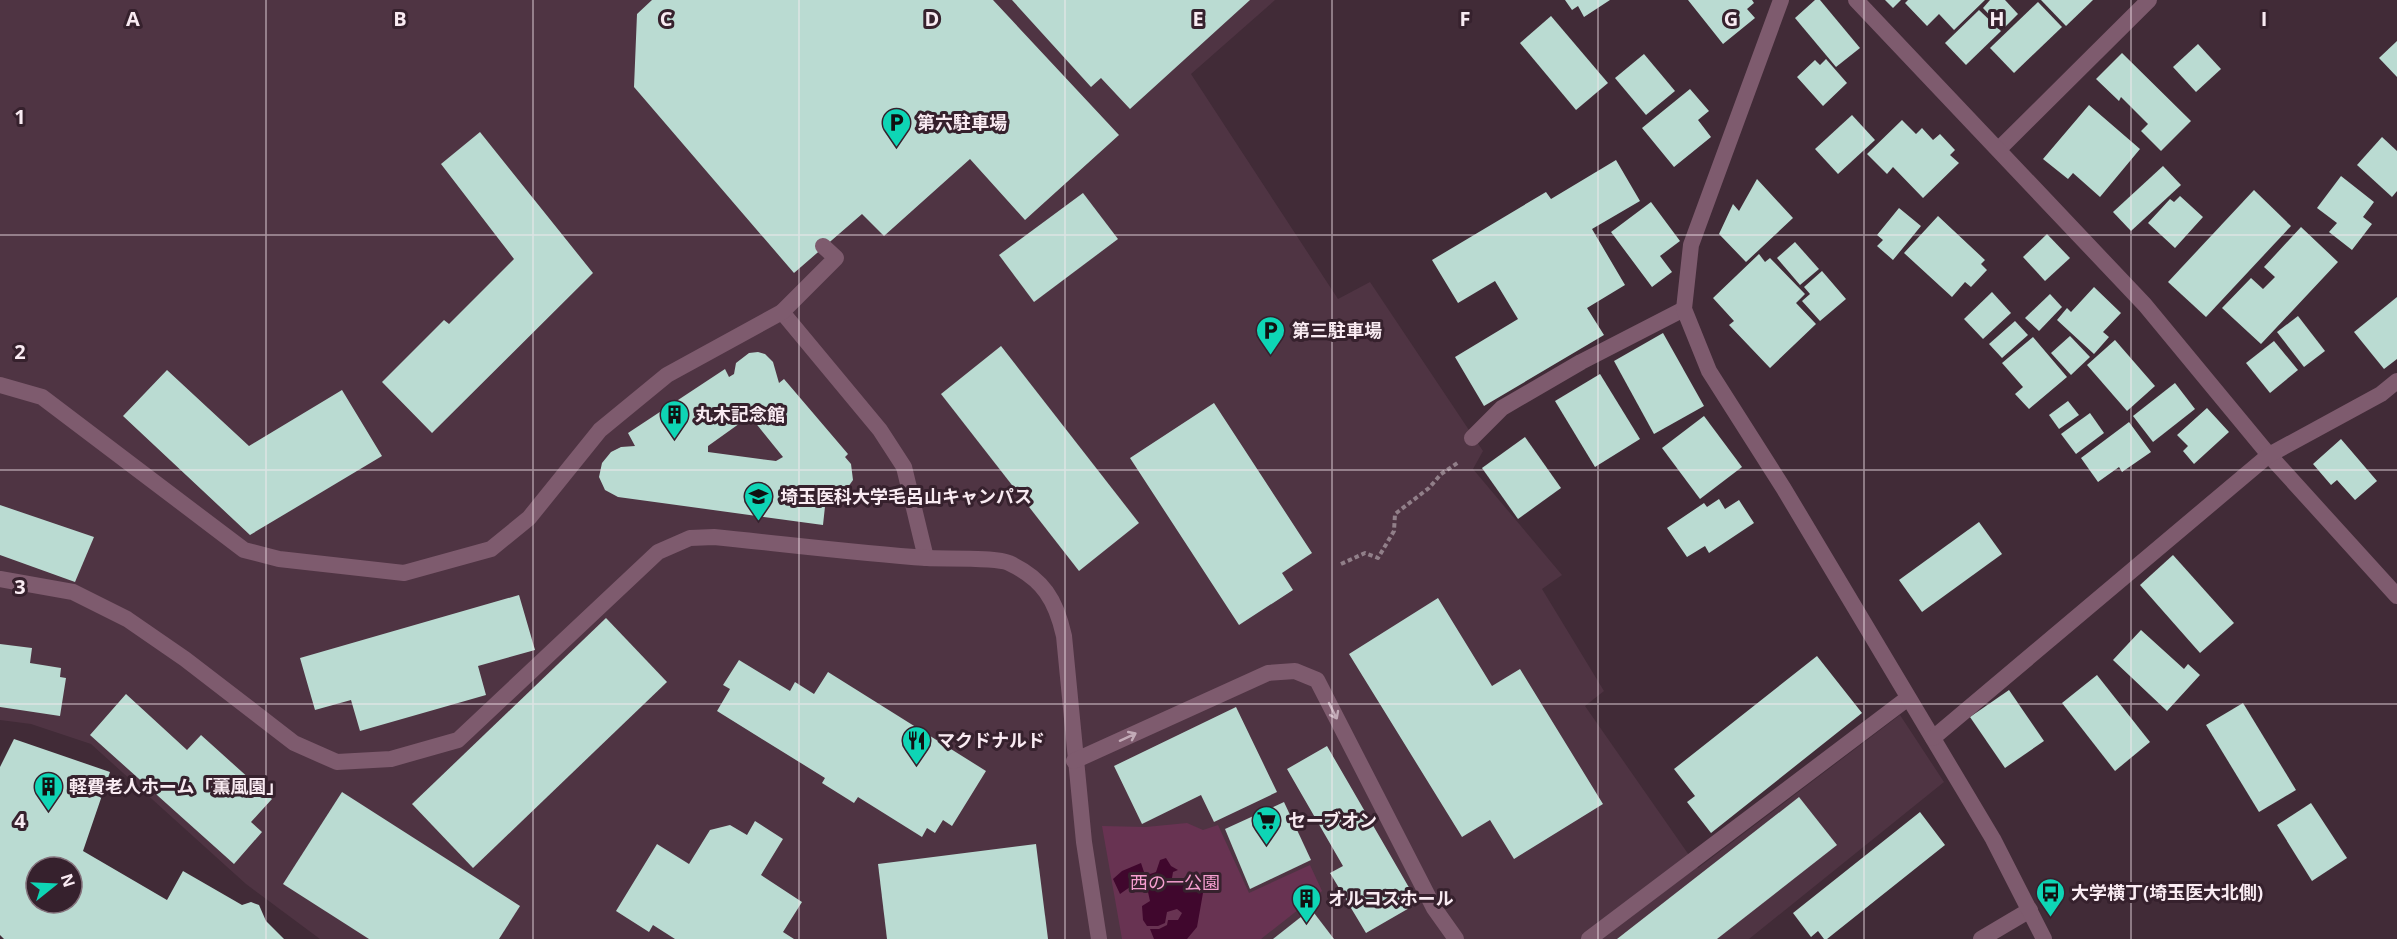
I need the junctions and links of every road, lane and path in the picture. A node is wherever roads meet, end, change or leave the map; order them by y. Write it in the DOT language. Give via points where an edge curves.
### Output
graph roads {
  1 [pos="1781,0"];
  2 [pos="1856,0"];
  3 [pos="2149,0"];
  4 [pos="1999,149"];
  5 [pos="823,246"];
  6 [pos="1684,309"];
  7 [pos="782,312"];
  8 [pos="2397,381"];
  9 [pos="0,385"];
  10 [pos="1472,438"];
  11 [pos="2269,455"];
  12 [pos="1462,460"];
  13 [pos="926,558"];
  14 [pos="1341,564"];
  15 [pos="0,579"];
  16 [pos="2397,596"];
  17 [pos="1908,698"];
  18 [pos="1933,738"];
  19 [pos="1074,761"];
  20 [pos="2030,910"];
  21 [pos="1099,939"];
  22 [pos="1456,939"];
  23 [pos="1589,939"];
  24 [pos="1981,939"];
  25 [pos="2044,939"];
  1 -- 6 [label="street" via="1691,245"];
  2 -- 4 [label="street"];
  3 -- 4 [label="street"];
  4 -- 11 [label="street" via="2145,305"];
  5 -- 7 [label="street" via="836,258"];
  6 -- 10 [label="street" via="1502,408"];
  6 -- 17 [label="street" via="1709,371"];
  7 -- 9 [label="street" via="668,375 600,430 529,518 491,549 404,573 279,559 244,550 42,397"];
  7 -- 13 [label="street" via="880,430 903,467"];
  8 -- 11 [label="street" via="2381,394"];
  11 -- 16 [label="street"];
  11 -- 18 [label="street"];
  12 -- 14 [label="path" via="1395,514 1394,531 1378,558 1365,553"];
  13 -- 15 [label="street" via="714,537 690,538 658,552 458,740 391,759 337,762 294,743 127,619 72,592"];
  13 -- 19 [label="street" via="1006,561 1034,577 1047,592 1059,614 1064,636"];
  17 -- 18 [label="street"];
  17 -- 23 [label="street"];
  18 -- 20 [label="street"];
  19 -- 21 [label="street"];
  19 -- 22 [label="street, one-way" via="1268,673 1295,672 1317,680 1434,908"];
  20 -- 24 [label="street"];
  20 -- 25 [label="street"];
}
